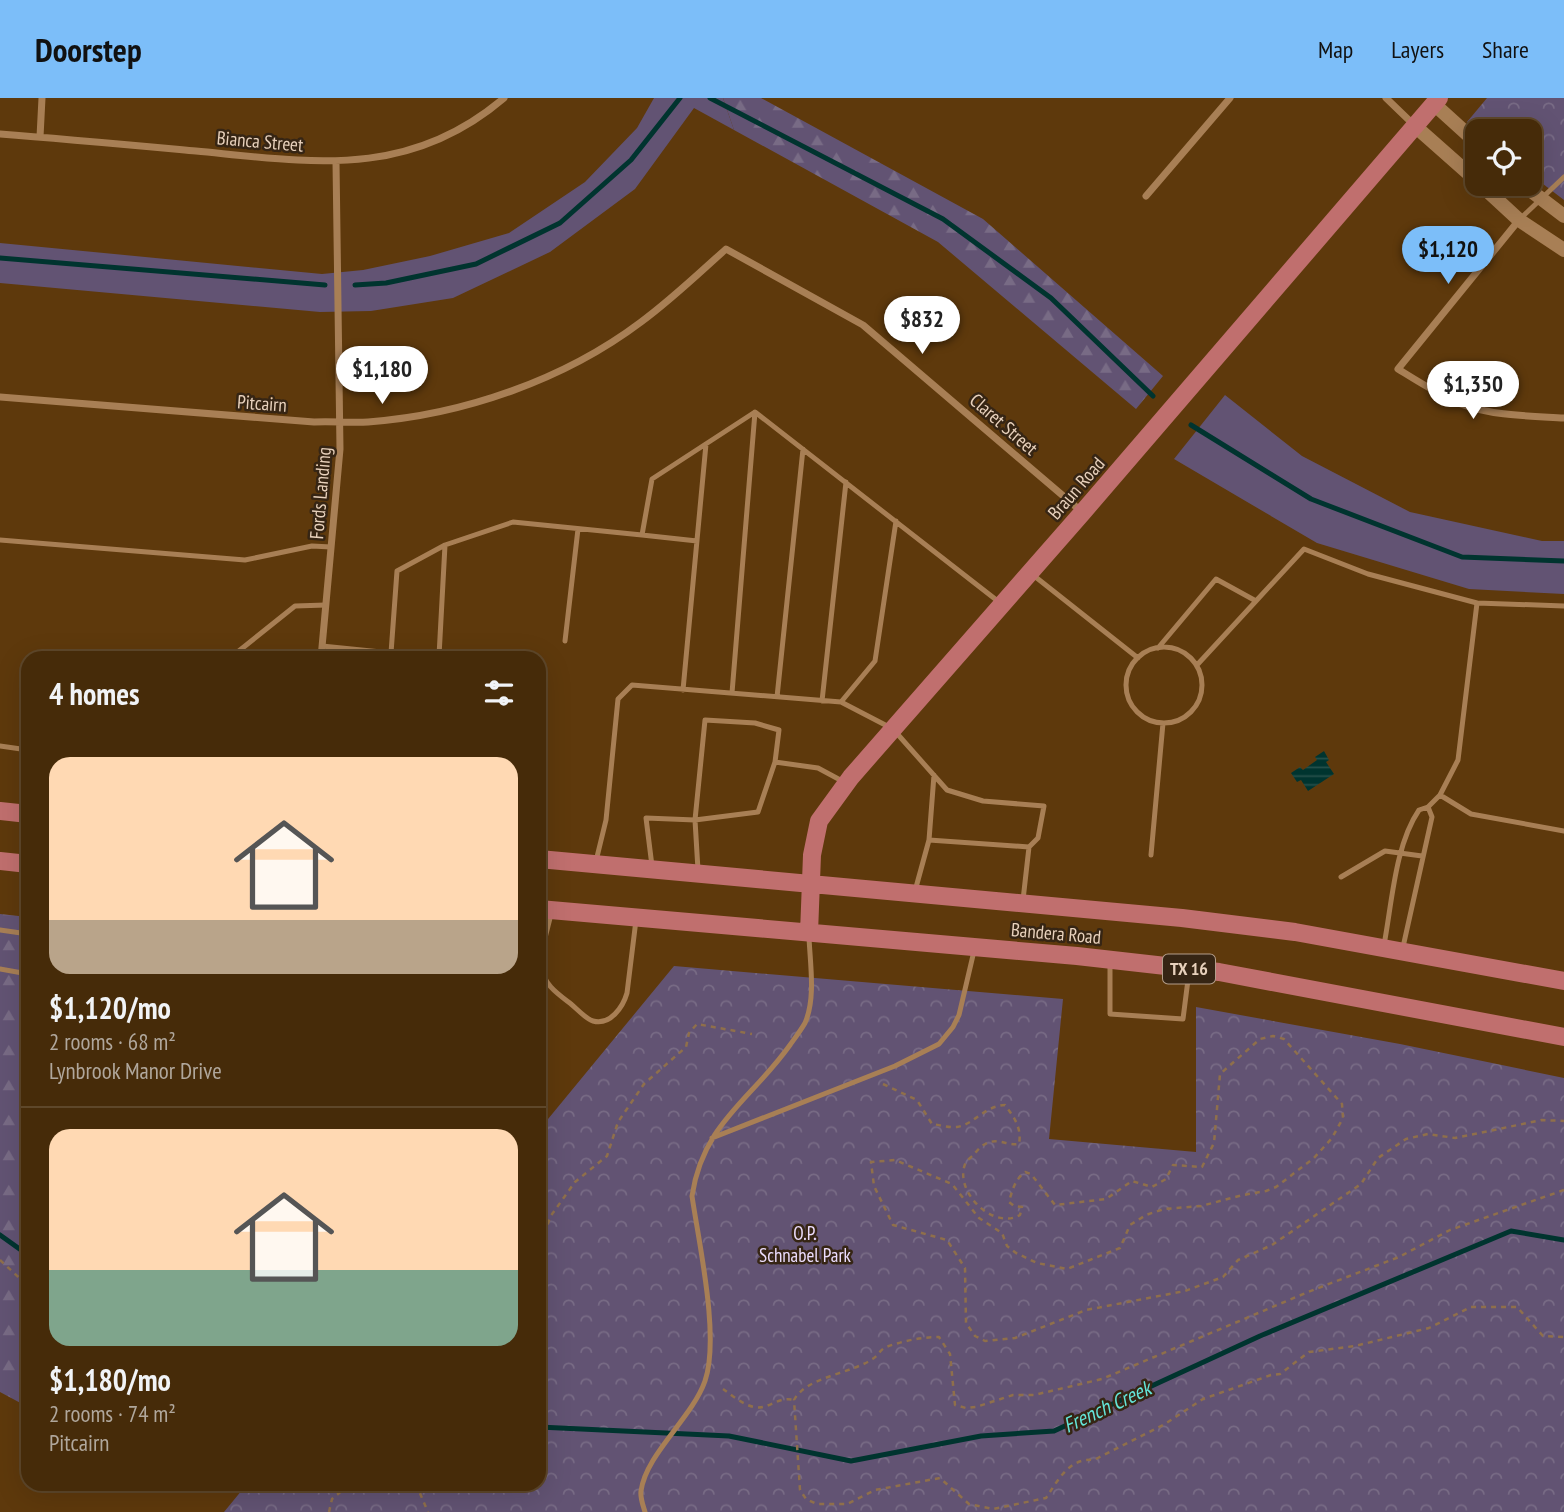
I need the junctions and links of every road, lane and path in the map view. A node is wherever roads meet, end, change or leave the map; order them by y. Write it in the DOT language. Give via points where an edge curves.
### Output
graph roads {
  1 [pos="42,98"];
  2 [pos="504,98"];
  3 [pos="1230,98"];
  4 [pos="1386,98"];
  5 [pos="1433,100"];
  6 [pos="1416,127"];
  7 [pos="1465,131"];
  8 [pos="0,134"];
  9 [pos="40,137"];
  10 [pos="336,162"];
  11 [pos="1465,170"];
  12 [pos="1564,177"];
  13 [pos="1146,196"];
  14 [pos="1493,196"];
  15 [pos="1537,196"];
  16 [pos="1541,199"];
  17 [pos="1564,216"];
  18 [pos="1519,220"];
  19 [pos="726,249"];
  20 [pos="1564,250"];
  21 [pos="0,397"];
  22 [pos="755,412"];
  23 [pos="1564,418"];
  24 [pos="340,421"];
  25 [pos="706,444"];
  26 [pos="803,449"];
  27 [pos="846,482"];
  28 [pos="1083,512"];
  29 [pos="896,521"];
  30 [pos="578,529"];
  31 [pos="642,536"];
  32 [pos="0,540"];
  33 [pos="697,541"];
  34 [pos="445,545"];
  35 [pos="331,547"];
  36 [pos="1030,573"];
  37 [pos="1256,601"];
  38 [pos="1477,603"];
  39 [pos="1002,604"];
  40 [pos="326,605"];
  41 [pos="1564,606"];
  42 [pos="565,641"];
  43 [pos="323,646"];
  44 [pos="1158,648"];
  45 [pos="239,651"];
  46 [pos="322,651"];
  47 [pos="360,651"];
  48 [pos="390,651"];
  49 [pos="439,651"];
  50 [pos="1138,658"];
  51 [pos="1196,665"];
  52 [pos="683,690"];
  53 [pos="732,693"];
  54 [pos="778,697"];
  55 [pos="822,701"];
  56 [pos="841,702"];
  57 [pos="1163,723"];
  58 [pos="893,729"];
  59 [pos="0,746"];
  60 [pos="21,749"];
  61 [pos="775,762"];
  62 [pos="934,775"];
  63 [pos="846,783"];
  64 [pos="1440,795"];
  65 [pos="1428,807"];
  66 [pos="0,811"];
  67 [pos="21,813"];
  68 [pos="695,820"];
  69 [pos="1564,831"];
  70 [pos="929,840"];
  71 [pos="1029,847"];
  72 [pos="1402,853"];
  73 [pos="1151,855"];
  74 [pos="1422,856"];
  75 [pos="546,860"];
  76 [pos="0,862"];
  77 [pos="21,864"];
  78 [pos="595,864"];
  79 [pos="653,869"];
  80 [pos="698,873"];
  81 [pos="1341,877"];
  82 [pos="811,883"];
  83 [pos="915,893"];
  84 [pos="1023,903"];
  85 [pos="546,909"];
  86 [pos="636,917"];
  87 [pos="0,930"];
  88 [pos="21,933"];
  89 [pos="809,933"];
  90 [pos="975,947"];
  91 [pos="1383,947"];
  92 [pos="1402,950"];
  93 [pos="1110,959"];
  94 [pos="0,969"];
  95 [pos="1189,969"];
  96 [pos="21,973"];
  97 [pos="546,981"];
  98 [pos="1564,981"];
  99 [pos="752,1034"];
  100 [pos="1564,1037"];
  101 [pos="867,1077"];
  102 [pos="1564,1121"];
  103 [pos="712,1138"];
  104 [pos="1564,1190"];
  105 [pos="546,1230"];
  106 [pos="0,1260"];
  107 [pos="21,1280"];
  108 [pos="1564,1337"];
  109 [pos="723,1389"];
  110 [pos="794,1400"];
  111 [pos="342,1491"];
  112 [pos="419,1491"];
  113 [pos="329,1512"];
  114 [pos="428,1512"];
  115 [pos="645,1512"];
  1 -- 9 [label="street"];
  2 -- 10 [label="street, Bianca Street" via="473,121 422,146"];
  3 -- 13 [label="street"];
  4 -- 6 [label="street"];
  5 -- 6 [label="main road, Braun Road"];
  5 -- 7 [label="street"];
  6 -- 11 [label="street"];
  6 -- 28 [label="main road, Braun Road"];
  8 -- 9 [label="street, Bianca Street"];
  9 -- 10 [label="street, Bianca Street"];
  10 -- 24 [label="street, Fords Landing"];
  12 -- 16 [label="lane"];
  14 -- 18 [label="street"];
  15 -- 16 [label="street"];
  16 -- 17 [label="street"];
  16 -- 18 [label="lane"];
  18 -- 20 [label="street"];
  18 -- 23 [label="street" via="1398,369 1463,405"];
  19 -- 24 [label="street, Pitcairn" via="639,323 592,354 541,379 434,412 379,421"];
  19 -- 28 [label="street, Claret Street" via="863,326"];
  21 -- 24 [label="street, Pitcairn" via="271,420"];
  22 -- 25 [label="lane"];
  22 -- 26 [label="lane"];
  22 -- 53 [label="lane"];
  24 -- 35 [label="street, Fords Landing"];
  25 -- 31 [label="lane" via="652,480"];
  25 -- 33 [label="lane"];
  26 -- 27 [label="lane"];
  26 -- 54 [label="lane"];
  27 -- 29 [label="lane"];
  27 -- 55 [label="lane"];
  28 -- 36 [label="main road, Braun Road"];
  29 -- 39 [label="lane"];
  29 -- 56 [label="lane" via="875,661"];
  30 -- 31 [label="lane"];
  30 -- 34 [label="lane" via="513,522"];
  30 -- 42 [label="lane"];
  31 -- 33 [label="lane"];
  32 -- 35 [label="lane" via="245,560 312,546"];
  33 -- 52 [label="lane"];
  34 -- 48 [label="lane" via="397,571"];
  34 -- 49 [label="lane"];
  35 -- 40 [label="street, Fords Landing"];
  36 -- 39 [label="main road, Braun Road"];
  36 -- 50 [label="lane"];
  37 -- 38 [label="lane" via="1304,549 1368,574"];
  37 -- 44 [label="lane" via="1216,579"];
  37 -- 51 [label="lane"];
  38 -- 41 [label="lane"];
  38 -- 64 [label="lane" via="1458,760"];
  39 -- 58 [label="main road, Braun Road"];
  40 -- 43 [label="street, Fords Landing"];
  40 -- 45 [label="lane" via="295,606"];
  43 -- 46 [label="street, Fords Landing"];
  43 -- 47 [label="lane"];
  44 -- 50 [label="lane"];
  44 -- 51 [label="lane" via="1180,651"];
  50 -- 57 [label="lane" via="1130,669 1127,693 1140,715"];
  51 -- 57 [label="lane" via="1201,676 1200,699 1185,717"];
  52 -- 53 [label="lane"];
  52 -- 78 [label="lane" via="632,685 618,699 606,820"];
  53 -- 54 [label="lane"];
  54 -- 55 [label="lane"];
  55 -- 56 [label="lane"];
  56 -- 58 [label="lane"];
  57 -- 73 [label="lane"];
  58 -- 62 [label="lane"];
  58 -- 63 [label="main road, Braun Road"];
  59 -- 60 [label="lane"];
  61 -- 63 [label="lane" via="818,768"];
  61 -- 68 [label="lane" via="758,812"];
  61 -- 68 [label="lane" via="779,730 755,723 705,720"];
  62 -- 70 [label="lane"];
  62 -- 71 [label="lane" via="947,790 983,801 1044,806 1038,838"];
  63 -- 82 [label="main road, Braun Road" via="819,821"];
  64 -- 65 [label="lane"];
  64 -- 69 [label="lane" via="1471,814"];
  65 -- 72 [label="lane" via="1419,810 1410,824"];
  65 -- 74 [label="lane" via="1432,817"];
  66 -- 67 [label="main road"];
  68 -- 79 [label="lane" via="646,818"];
  68 -- 80 [label="lane"];
  70 -- 71 [label="lane"];
  70 -- 83 [label="lane"];
  71 -- 84 [label="lane"];
  72 -- 74 [label="lane"];
  72 -- 81 [label="lane" via="1385,851"];
  72 -- 91 [label="lane"];
  74 -- 92 [label="lane"];
  75 -- 78 [label="main road, Bandera Road"];
  76 -- 77 [label="main road"];
  78 -- 79 [label="main road, Bandera Road"];
  79 -- 80 [label="main road, Bandera Road"];
  80 -- 82 [label="main road, Bandera Road"];
  82 -- 83 [label="main road, Bandera Road"];
  82 -- 89 [label="main road, Braun Road"];
  83 -- 84 [label="main road, Bandera Road"];
  84 -- 91 [label="main road, Bandera Road" via="1295,932"];
  85 -- 86 [label="main road, Bandera Road / TX 16"];
  86 -- 89 [label="main road, Bandera Road / TX 16"];
  86 -- 97 [label="lane" via="627,993 614,1016 592,1021"];
  87 -- 88 [label="lane"];
  89 -- 90 [label="main road, Bandera Road / TX 16"];
  89 -- 103 [label="lane" via="810,1000 805,1022"];
  90 -- 93 [label="main road, Bandera Road / TX 16"];
  90 -- 101 [label="lane" via="959,1015 939,1044"];
  91 -- 92 [label="main road, Bandera Road"];
  92 -- 98 [label="main road, Bandera Road"];
  93 -- 95 [label="main road, Bandera Road / TX 16"];
  93 -- 95 [label="lane" via="1110,1014 1183,1020"];
  94 -- 96 [label="lane"];
  95 -- 100 [label="main road, Bandera Road / TX 16"];
  99 -- 105 [label="path" via="697,1024 689,1032 686,1047 644,1084 618,1122 607,1156 575,1182"];
  101 -- 102 [label="path" via="917,1100 933,1124 957,1127 993,1105 1005,1105 1016,1121 1019,1144 999,1140 984,1144 966,1162 964,1179 984,1210 1012,1220 1022,1207 1009,1202 1011,1194 1025,1172 1055,1205 1106,1199 1132,1181 1152,1187 1166,1179 1173,1165 1202,1167 1214,1143 1220,1074 1260,1039 1284,1039 1342,1104 1343,1118 1332,1138 1276,1187 1146,1215 1130,1225 1120,1248 1068,1269 1016,1254 952,1184 895,1160 871,1162 874,1186 893,1225 947,1240 965,1268 965,1323 985,1342 1025,1336 1086,1310 1185,1291 1223,1277 1238,1260 1272,1245 1361,1184 1378,1158 1406,1139 1428,1134 1455,1138 1542,1120"];
  101 -- 103 [label="lane"];
  103 -- 115 [label="lane" via="695,1175 692,1196 711,1352 705,1381 644,1478 640,1494"];
  104 -- 110 [label="path" via="1450,1230 1399,1257 1102,1379 966,1408 956,1405 950,1354 939,1337 923,1337 883,1348 874,1358 808,1385"];
  106 -- 107 [label="path"];
  108 -- 110 [label="path" via="1543,1336 1517,1307 1471,1307 1429,1328 1309,1352 1280,1374 1203,1399 1094,1460 1071,1464 1046,1499 993,1509 970,1504 940,1478 875,1490 847,1504 817,1504 806,1499 800,1490"];
  109 -- 110 [label="path" via="754,1407 784,1398"];
  111 -- 113 [label="path" via="332,1499"];
  112 -- 114 [label="path"];
}
